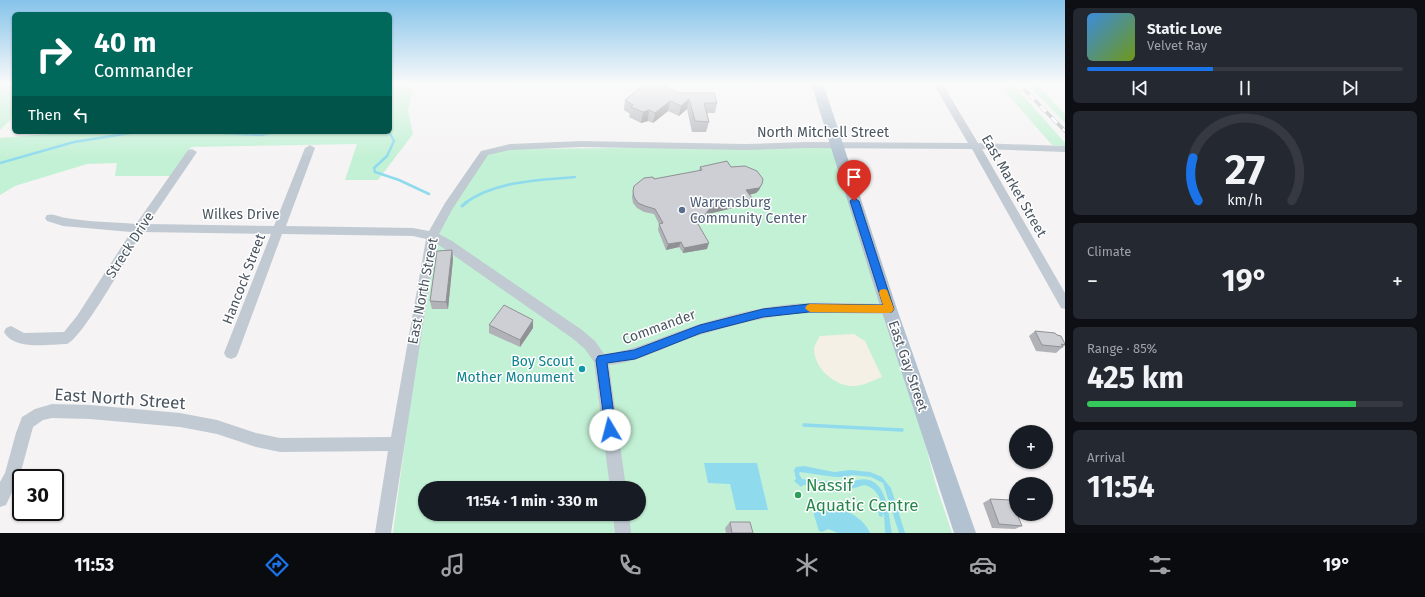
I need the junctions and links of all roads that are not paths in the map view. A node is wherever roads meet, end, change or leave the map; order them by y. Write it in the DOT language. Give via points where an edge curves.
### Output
graph roads {
  1 [pos="825,108"];
  2 [pos="952,108"];
  3 [pos="581,144"];
  4 [pos="837,146"];
  5 [pos="975,146"];
  6 [pos="310,148"];
  7 [pos="1065,149"];
  8 [pos="192,152"];
  9 [pos="51,218"];
  10 [pos="139,228"];
  11 [pos="279,230"];
  12 [pos="432,236"];
  13 [pos="1065,304"];
  14 [pos="889,309"];
  15 [pos="11,332"];
  16 [pos="231,353"];
  17 [pos="601,360"];
  18 [pos="397,444"];
  19 [pos="617,481"];
  20 [pos="0,499"];
  21 [pos="622,521"];
  22 [pos="383,533"];
  23 [pos="623,533"];
  24 [pos="965,533"];
  1 -- 4 [label="main road, East Gay Street"];
  2 -- 5 [label="street, East Market Street"];
  3 -- 4 [label="street, North Mitchell Street"];
  3 -- 12 [label="street, East North Street" via="510,146 485,153"];
  4 -- 5 [label="street, North Mitchell Street"];
  4 -- 14 [label="main road, East Gay Street"];
  5 -- 7 [label="street, North Mitchell Street"];
  5 -- 13 [label="street, East Market Street"];
  6 -- 11 [label="street, Hancock Street"];
  8 -- 10 [label="street, Streck Drive"];
  9 -- 10 [label="street, Wilkes Drive" via="88,225"];
  10 -- 11 [label="street, Wilkes Drive"];
  10 -- 15 [label="street, Streck Drive" via="82,320 67,338 22,338"];
  11 -- 12 [label="street, Wilkes Drive" via="413,232"];
  11 -- 16 [label="street, Hancock Street"];
  12 -- 17 [label="street" via="448,244 577,334 590,345"];
  12 -- 18 [label="street, East North Street"];
  14 -- 17 [label="street, Commander" via="809,308 763,313 700,329 635,354"];
  14 -- 24 [label="main road, East Gay Street"];
  17 -- 19 [label="street"];
  18 -- 20 [label="street, East North Street" via="280,445 202,424 90,412 52,411 40,414 27,422 12,475"];
  18 -- 22 [label="street, East North Street"];
  21 -- 23 [label="street"];
}
